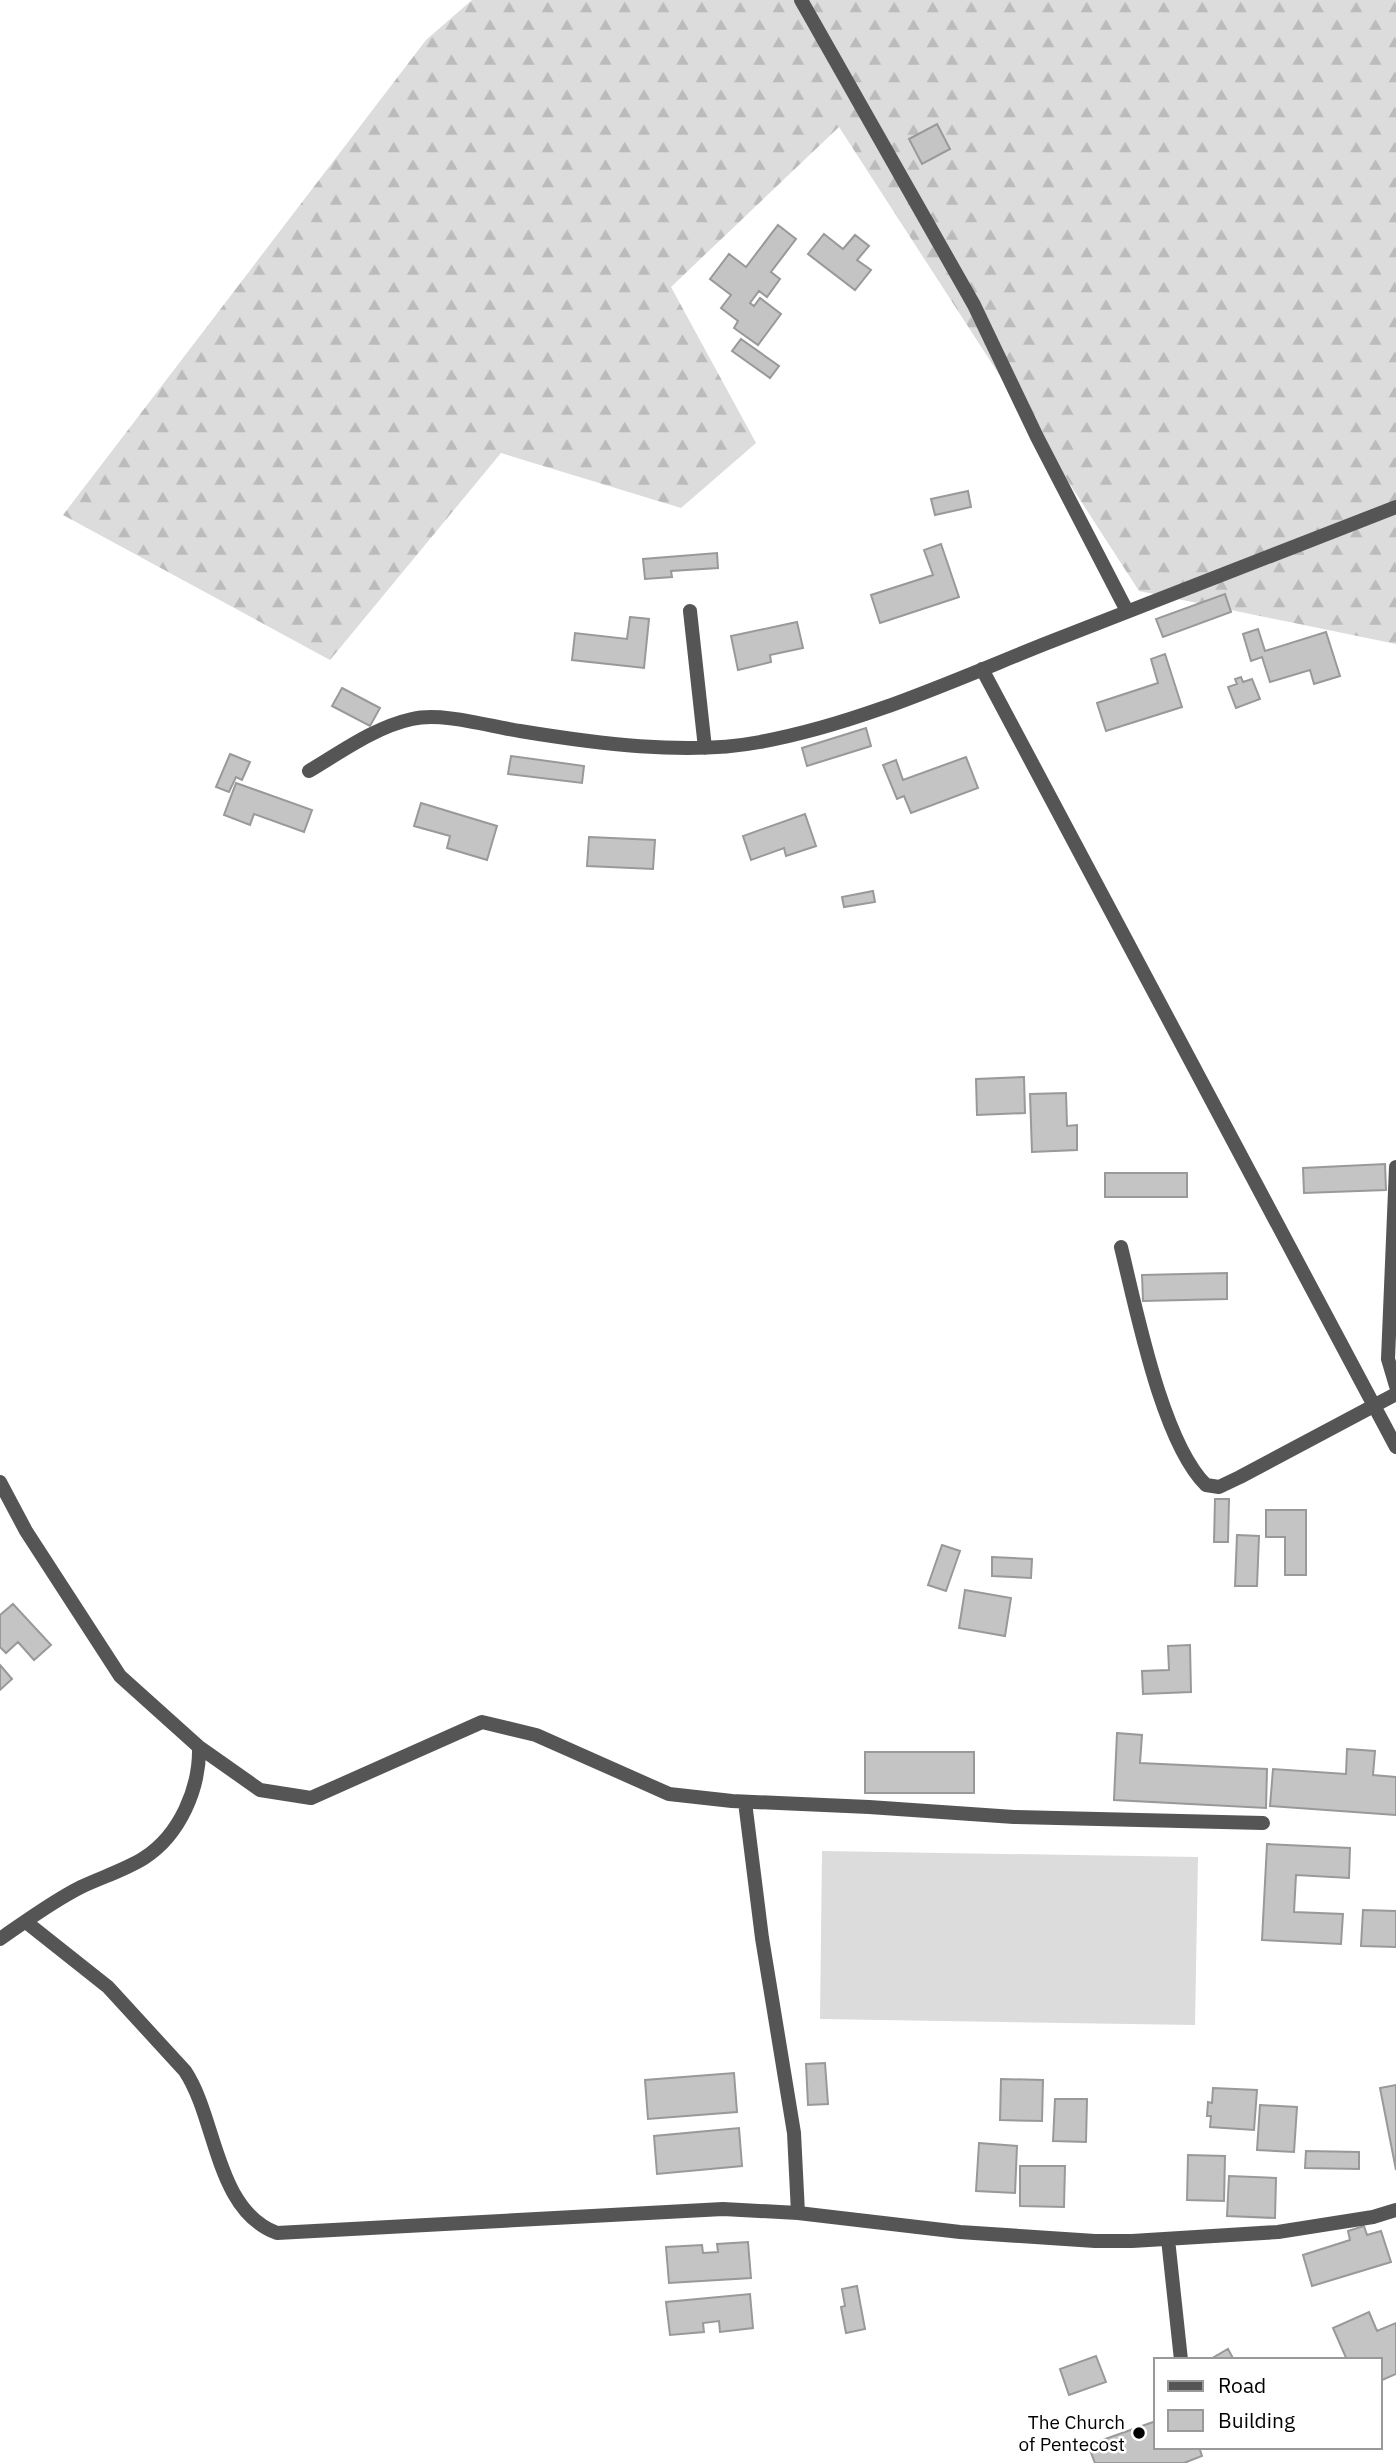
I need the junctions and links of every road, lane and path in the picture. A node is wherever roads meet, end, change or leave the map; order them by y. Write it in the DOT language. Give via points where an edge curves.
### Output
graph roads {
  1 [pos="801,0"];
  2 [pos="1396,508"];
  3 [pos="690,611"];
  4 [pos="1127,611"];
  5 [pos="982,669"];
  6 [pos="705,748"];
  7 [pos="309,771"];
  8 [pos="1396,1167"];
  9 [pos="1121,1247"];
  10 [pos="1396,1386"];
  11 [pos="1396,1394"];
  12 [pos="1374,1405"];
  13 [pos="1396,1447"];
  14 [pos="0,1482"];
  15 [pos="199,1747"];
  16 [pos="745,1802"];
  17 [pos="1264,1823"];
  18 [pos="26,1922"];
  19 [pos="0,1939"];
  20 [pos="1396,2210"];
  21 [pos="798,2213"];
  22 [pos="1168,2239"];
  23 [pos="1181,2358"];
  1 -- 4 [label="street" via="974,305"];
  2 -- 4 [label="street"];
  3 -- 6 [label="street"];
  4 -- 5 [label="street"];
  5 -- 6 [label="street" via="825,727 757,743"];
  5 -- 12 [label="street"];
  6 -- 7 [label="street" via="650,747 414,718 389,726"];
  8 -- 10 [label="street" via="1388,1359"];
  9 -- 12 [label="street" via="1162,1398 1183,1453 1206,1485 1219,1487 1240,1477"];
  11 -- 12 [label="street"];
  12 -- 13 [label="street"];
  14 -- 15 [label="street" via="26,1531 120,1676"];
  15 -- 16 [label="street" via="260,1790 311,1798 482,1722 536,1735 669,1794"];
  15 -- 18 [label="street" via="198,1775 189,1802 160,1844 145,1857 81,1887"];
  16 -- 17 [label="street" via="1014,1817"];
  16 -- 21 [label="street" via="794,2133"];
  18 -- 19 [label="street"];
  18 -- 21 [label="street" via="108,1987 185,2071 203,2107 227,2182 267,2230 288,2234 723,2209"];
  20 -- 22 [label="street" via="1278,2232"];
  21 -- 22 [label="street" via="960,2232 1095,2241"];
  22 -- 23 [label="street"];
}
